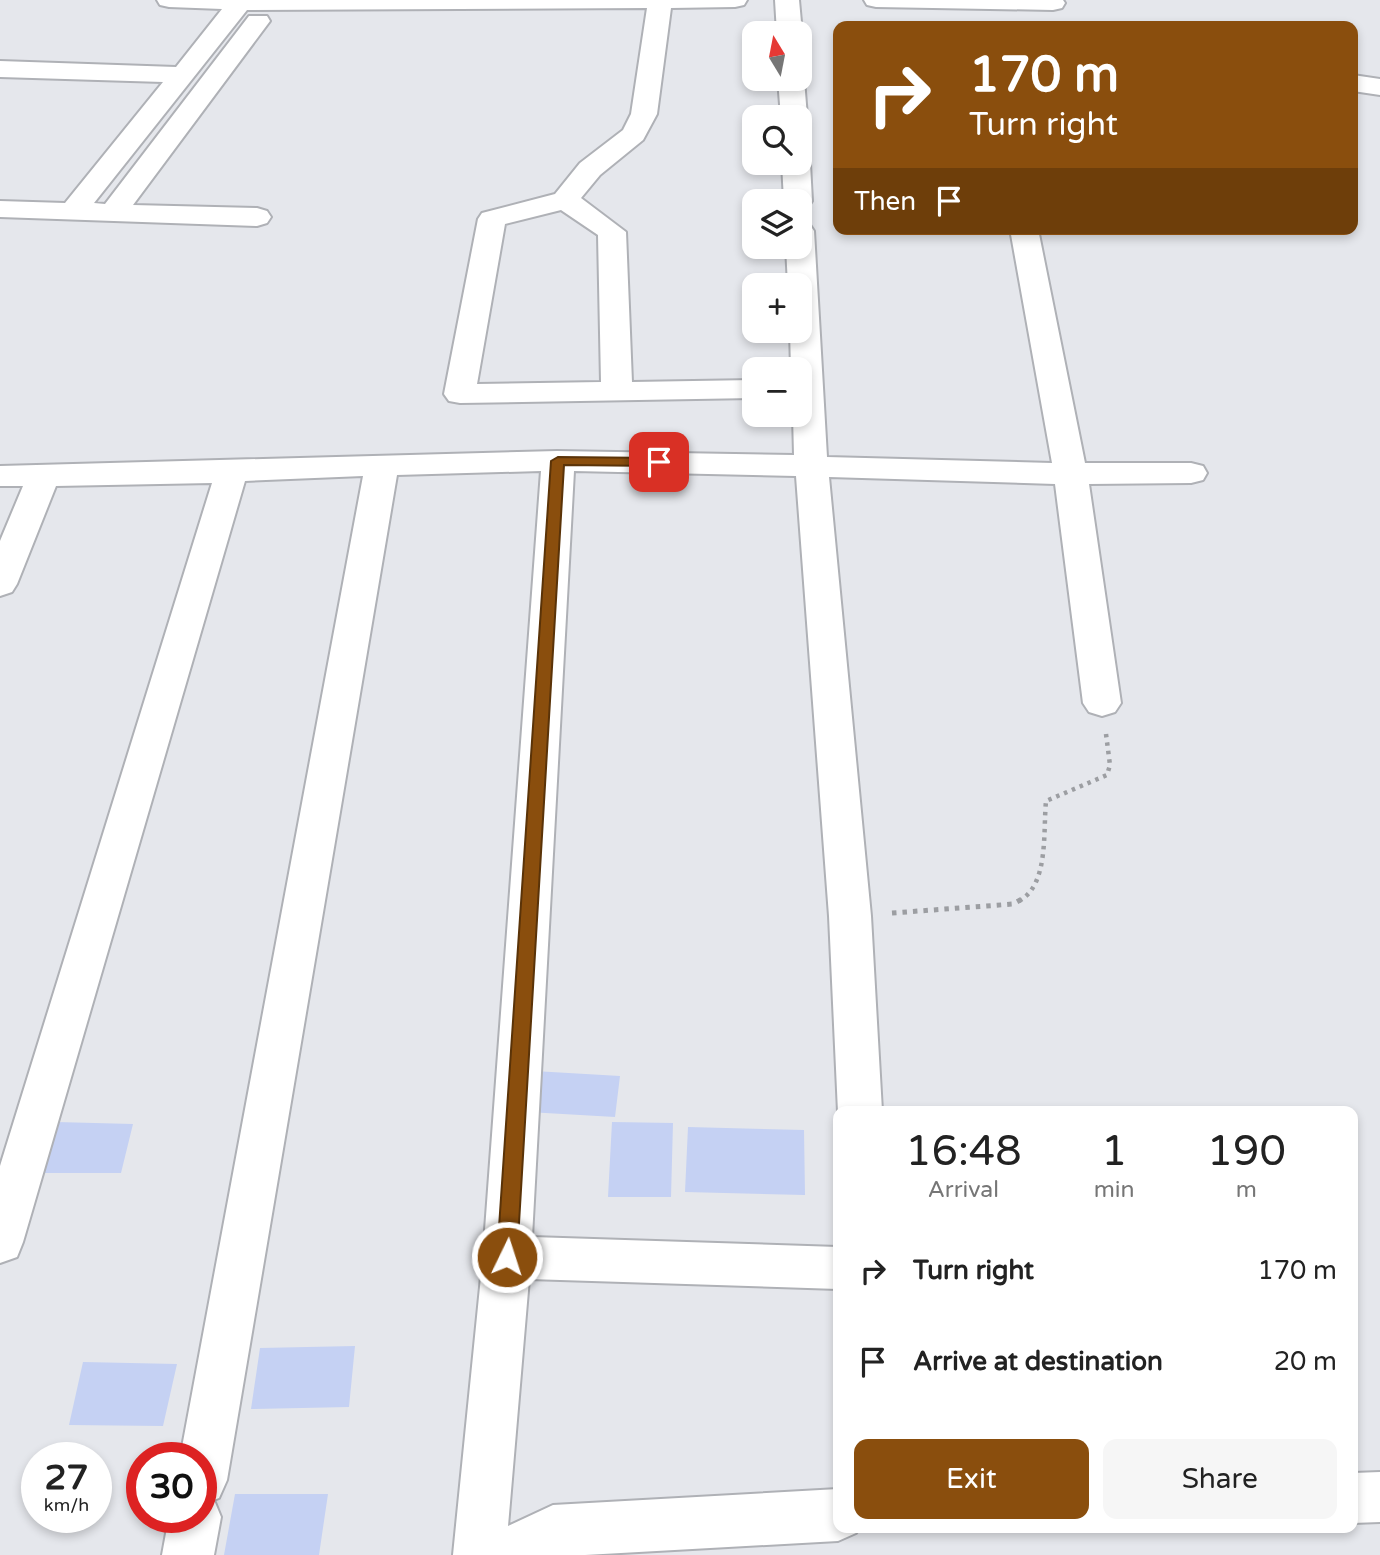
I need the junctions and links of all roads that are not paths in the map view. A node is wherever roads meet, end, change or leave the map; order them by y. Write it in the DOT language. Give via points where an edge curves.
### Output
graph roads {
  1 [pos="169,0"];
  2 [pos="735,0"];
  3 [pos="787,0"];
  4 [pos="876,0"];
  5 [pos="659,1"];
  6 [pos="974,1"];
  7 [pos="241,2"];
  8 [pos="273,2"];
  9 [pos="471,2"];
  10 [pos="1053,3"];
  11 [pos="788,21"];
  12 [pos="982,21"];
  13 [pos="0,69"];
  14 [pos="182,75"];
  15 [pos="1358,84"];
  16 [pos="1380,87"];
  17 [pos="565,200"];
  18 [pos="0,209"];
  19 [pos="74,210"];
  20 [pos="114,211"];
  21 [pos="257,217"];
  22 [pos="1025,235"];
  23 [pos="801,259"];
  24 [pos="803,357"];
  25 [pos="742,389"];
  26 [pos="617,392"];
  27 [pos="808,427"];
  28 [pos="558,461"];
  29 [pos="382,464"];
  30 [pos="811,464"];
  31 [pos="232,470"];
  32 [pos="1191,473"];
  33 [pos="0,476"];
  34 [pos="1071,476"];
  35 [pos="43,477"];
  36 [pos="0,584"];
  37 [pos="1102,703"];
  38 [pos="860,1106"];
  39 [pos="0,1242"];
  40 [pos="507,1257"];
  41 [pos="833,1268"];
  42 [pos="208,1442"];
  43 [pos="1380,1497"];
  44 [pos="1358,1498"];
  45 [pos="833,1515"];
  46 [pos="192,1533"];
  47 [pos="188,1555"];
  48 [pos="479,1555"];
  49 [pos="504,1555"];
  1 -- 7 [label="street"];
  2 -- 5 [label="street"];
  3 -- 11 [label="street"];
  4 -- 6 [label="street"];
  5 -- 9 [label="street"];
  5 -- 17 [label="street" via="644,114 634,134 590,169"];
  6 -- 10 [label="street"];
  6 -- 12 [label="street"];
  7 -- 8 [label="street"];
  7 -- 14 [label="street"];
  8 -- 9 [label="street"];
  8 -- 20 [label="street"];
  13 -- 14 [label="street"];
  14 -- 19 [label="street"];
  15 -- 16 [label="street"];
  17 -- 26 [label="street" via="612,232"];
  17 -- 26 [label="street" via="492,219 460,394"];
  18 -- 19 [label="street"];
  19 -- 20 [label="street"];
  20 -- 21 [label="street"];
  22 -- 34 [label="street"];
  23 -- 24 [label="street"];
  25 -- 26 [label="street"];
  27 -- 30 [label="street"];
  28 -- 29 [label="street"];
  28 -- 30 [label="street"];
  28 -- 40 [label="street"];
  29 -- 31 [label="street"];
  29 -- 42 [label="street"];
  30 -- 34 [label="street"];
  30 -- 38 [label="street" via="850,916"];
  31 -- 35 [label="street"];
  31 -- 39 [label="street"];
  32 -- 34 [label="street"];
  33 -- 35 [label="street"];
  34 -- 37 [label="street"];
  35 -- 36 [label="street"];
  40 -- 41 [label="street"];
  40 -- 48 [label="street"];
  43 -- 44 [label="street"];
  45 -- 49 [label="street" via="553,1531"];
  46 -- 47 [label="street"];
}
